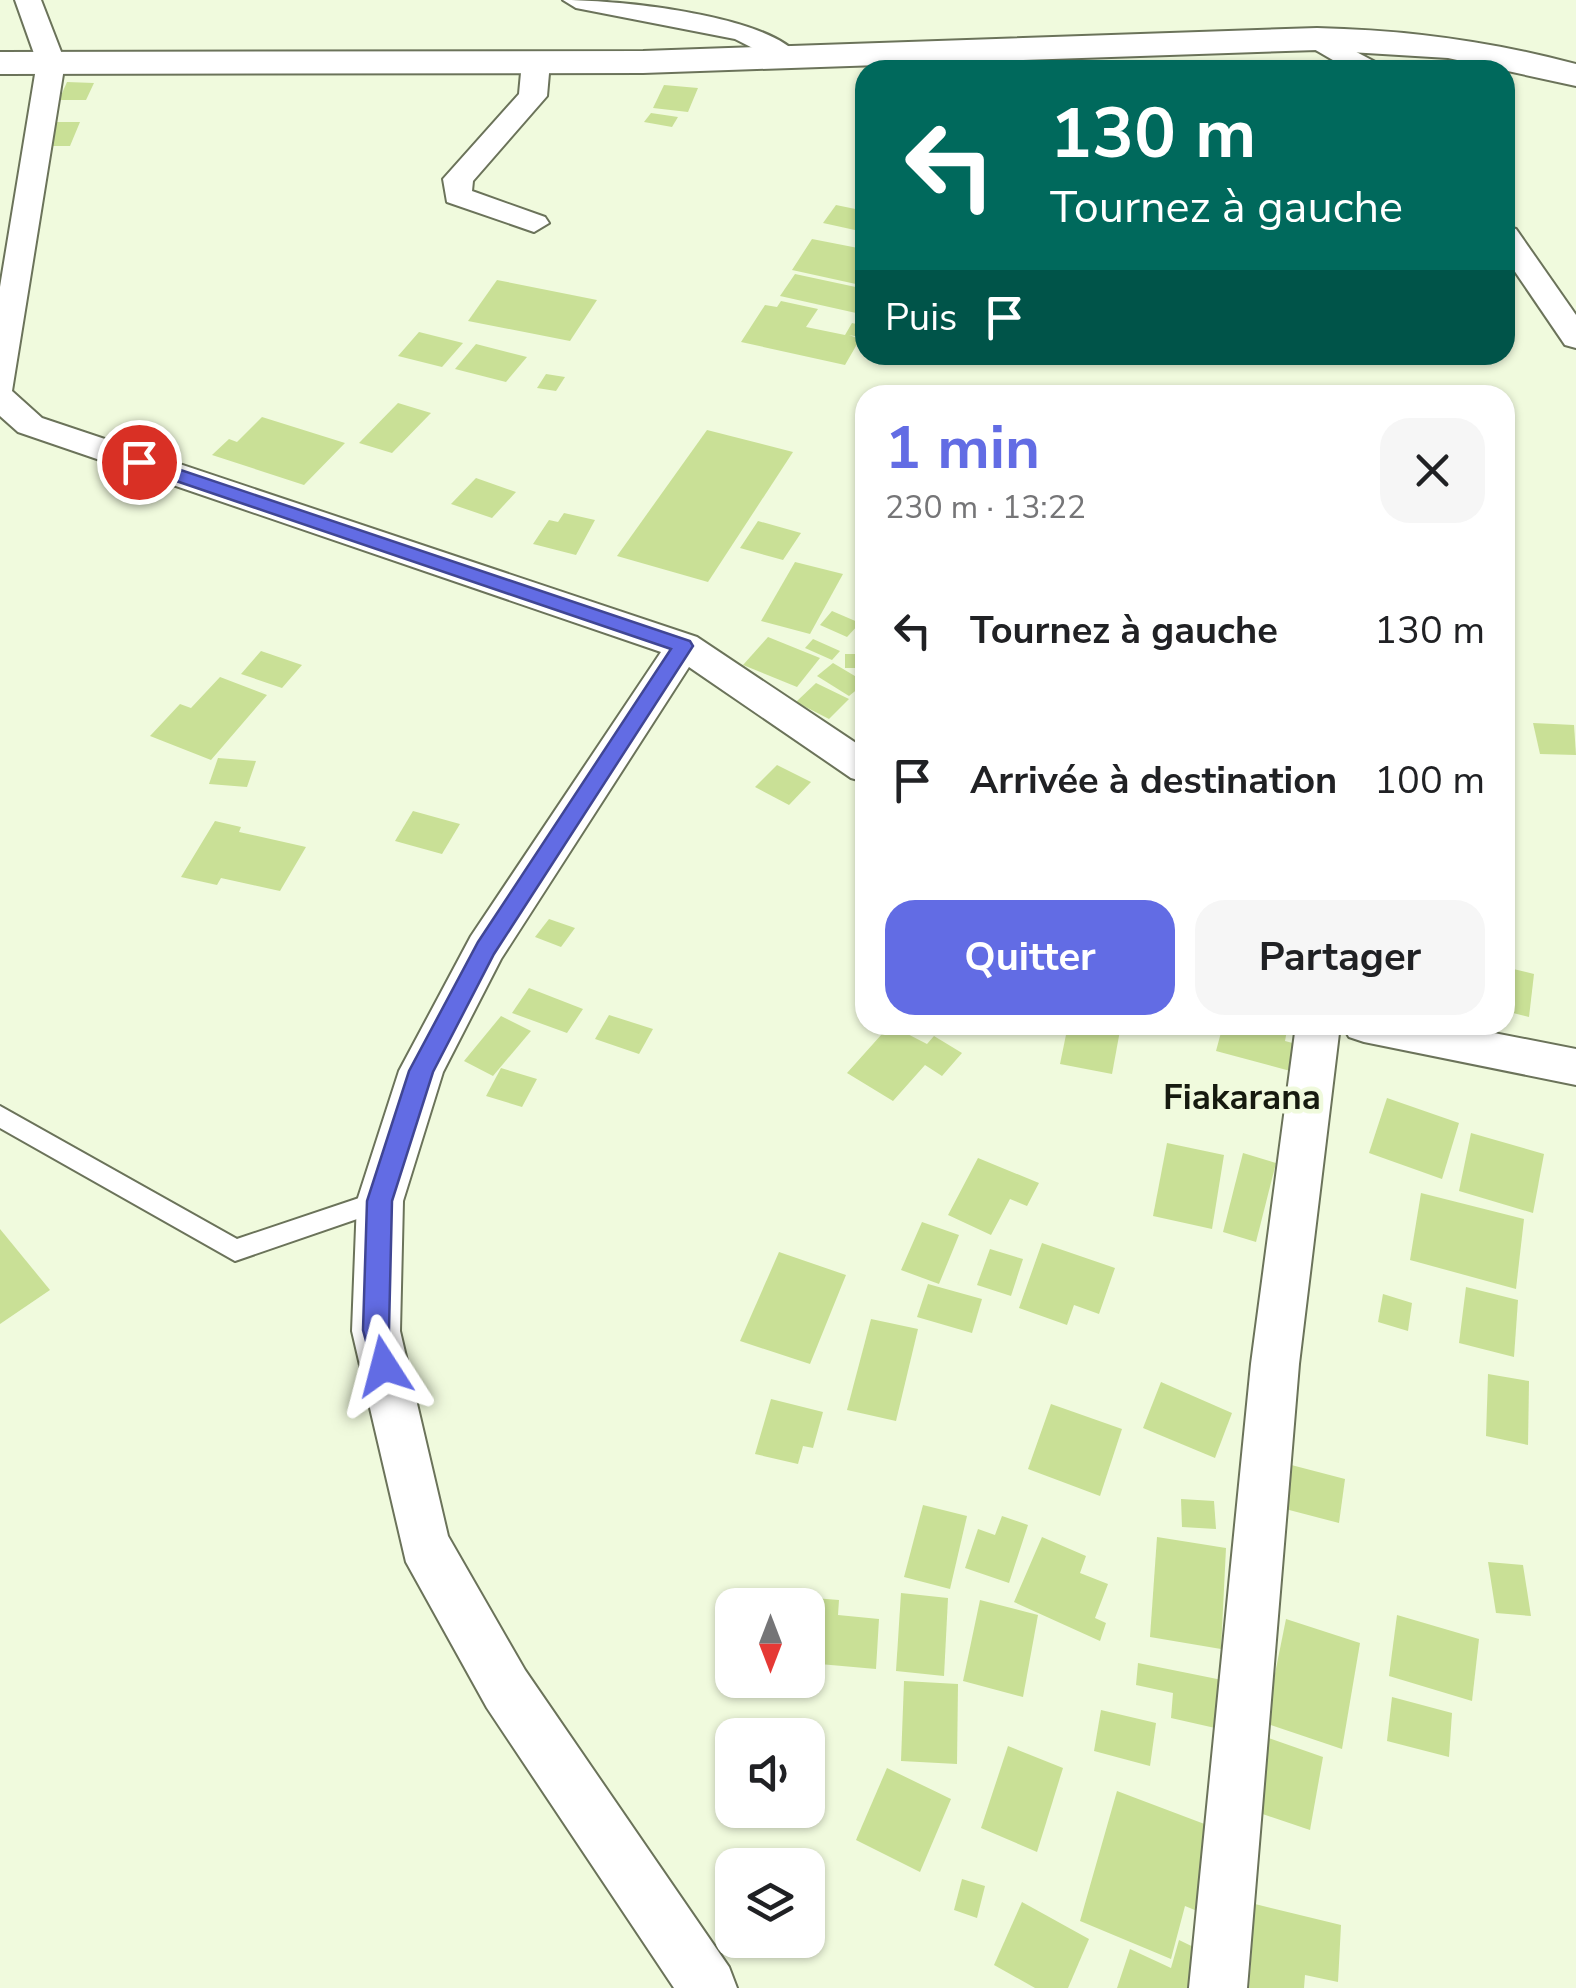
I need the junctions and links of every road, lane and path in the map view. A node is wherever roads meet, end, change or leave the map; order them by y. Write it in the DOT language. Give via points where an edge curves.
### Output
graph roads {
  1 [pos="28,0"];
  2 [pos="576,0"];
  3 [pos="1317,39"];
  4 [pos="786,57"];
  5 [pos="1352,60"];
  6 [pos="52,62"];
  7 [pos="536,62"];
  8 [pos="0,63"];
  9 [pos="1576,74"];
  10 [pos="534,223"];
  11 [pos="1515,250"];
  12 [pos="1576,338"];
  13 [pos="0,385"];
  14 [pos="0,398"];
  15 [pos="684,646"];
  16 [pos="855,761"];
  17 [pos="1317,1035"];
  18 [pos="1414,1035"];
  19 [pos="1576,1067"];
  20 [pos="0,1116"];
  21 [pos="380,1201"];
  22 [pos="708,1988"];
  23 [pos="1218,1988"];
  1 -- 6 [label="street"];
  2 -- 4 [label="street" via="743,33"];
  3 -- 4 [label="street"];
  3 -- 5 [label="street"];
  3 -- 9 [label="street" via="1416,40"];
  4 -- 7 [label="street"];
  6 -- 7 [label="street"];
  6 -- 8 [label="street"];
  6 -- 13 [label="street"];
  7 -- 10 [label="street" via="533,96 458,179 457,196"];
  11 -- 12 [label="street"];
  14 -- 15 [label="street" via="30,425"];
  15 -- 16 [label="street"];
  15 -- 21 [label="street" via="486,948 421,1071"];
  17 -- 23 [label="street" via="1275,1364"];
  18 -- 19 [label="street"];
  20 -- 21 [label="lane" via="235,1250"];
  21 -- 22 [label="street" via="376,1330 424,1544 506,1688"];
}
